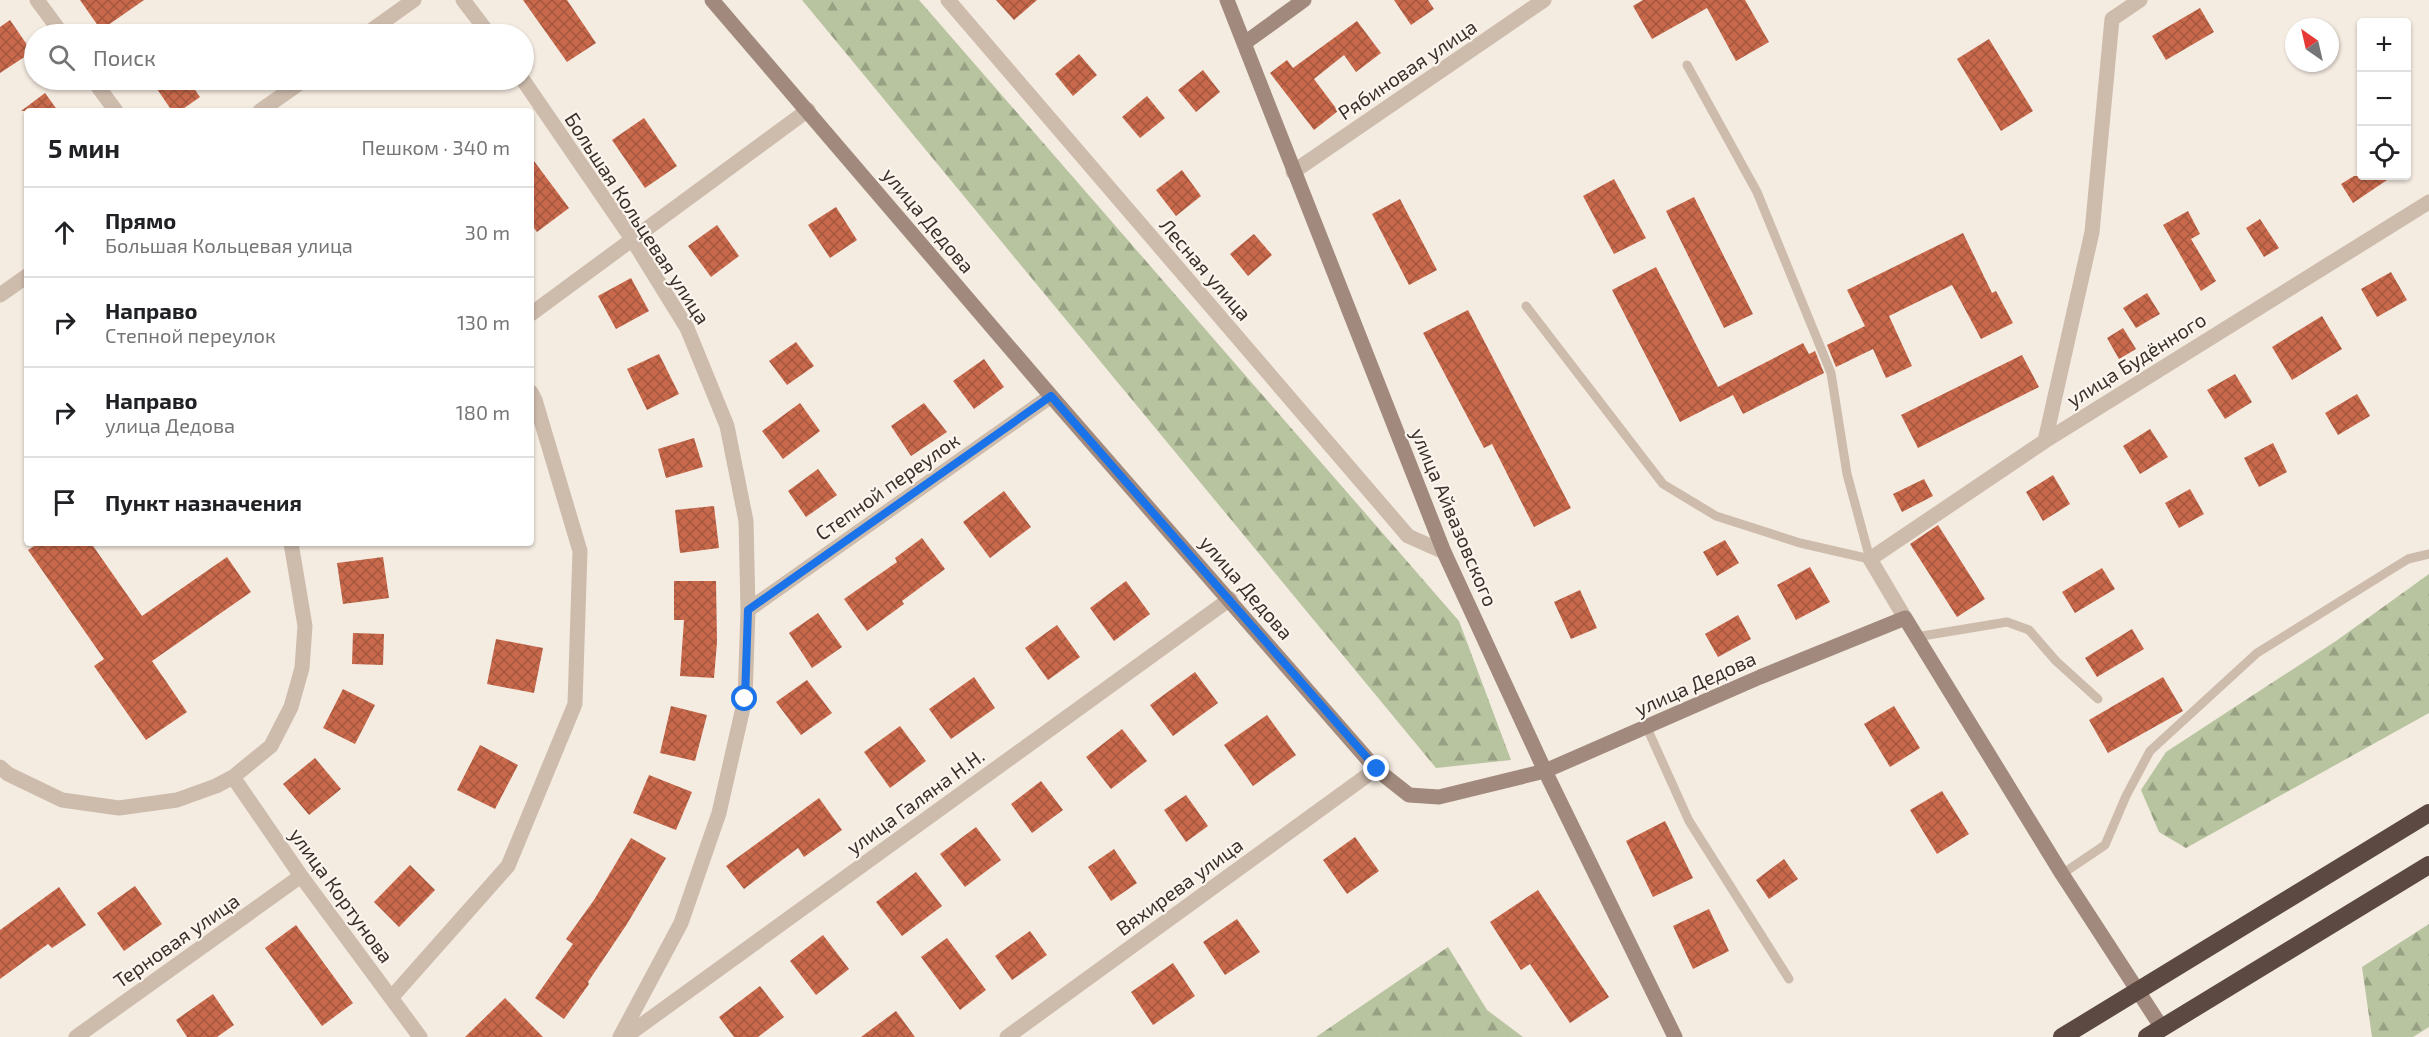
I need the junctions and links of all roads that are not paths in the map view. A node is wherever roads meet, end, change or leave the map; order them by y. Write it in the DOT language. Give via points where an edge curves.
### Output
graph roads {
  1 [pos="37,0"];
  2 [pos="414,0"];
  3 [pos="463,0"];
  4 [pos="712,0"];
  5 [pos="948,0"];
  6 [pos="1227,0"];
  7 [pos="1304,0"];
  8 [pos="1544,0"];
  9 [pos="2140,0"];
  10 [pos="55,24"];
  11 [pos="380,24"];
  12 [pos="481,24"];
  13 [pos="1246,42"];
  14 [pos="1687,65"];
  15 [pos="100,90"];
  16 [pos="290,90"];
  17 [pos="530,90"];
  18 [pos="114,108"];
  19 [pos="264,108"];
  20 [pos="808,110"];
  21 [pos="1293,172"];
  22 [pos="2429,202"];
  23 [pos="632,239"];
  24 [pos="24,278"];
  25 [pos="0,295"];
  26 [pos="1526,306"];
  27 [pos="534,312"];
  28 [pos="1051,396"];
  29 [pos="534,398"];
  30 [pos="2045,441"];
  31 [pos="292,546"];
  32 [pos="1444,552"];
  33 [pos="2429,554"];
  34 [pos="1870,559"];
  35 [pos="1230,599"];
  36 [pos="748,610"];
  37 [pos="1905,618"];
  38 [pos="1916,637"];
  39 [pos="2098,699"];
  40 [pos="1647,728"];
  41 [pos="0,767"];
  42 [pos="1377,769"];
  43 [pos="1545,771"];
  44 [pos="233,777"];
  45 [pos="2429,813"];
  46 [pos="2429,865"];
  47 [pos="2062,874"];
  48 [pos="301,876"];
  49 [pos="1789,979"];
  50 [pos="2138,990"];
  51 [pos="391,998"];
  52 [pos="2154,1033"];
  53 [pos="75,1037"];
  54 [pos="420,1037"];
  55 [pos="620,1037"];
  56 [pos="625,1037"];
  57 [pos="1007,1037"];
  58 [pos="1675,1037"];
  59 [pos="2062,1037"];
  1 -- 10 [label="street"];
  2 -- 11 [label="street"];
  3 -- 12 [label="street"];
  4 -- 20 [label="street, улица Дедова"];
  5 -- 32 [label="street, Лесная улица" via="1408,536"];
  6 -- 13 [label="street, улица Айвазовского"];
  7 -- 13 [label="street"];
  8 -- 21 [label="street, Рябиновая улица"];
  9 -- 30 [label="street" via="2112,19 2092,232"];
  13 -- 21 [label="street, улица Айвазовского"];
  14 -- 34 [label="lane" via="1757,192 1831,373 1847,474"];
  15 -- 18 [label="street"];
  16 -- 19 [label="street"];
  17 -- 23 [label="street, Большая Кольцевая улица"];
  20 -- 23 [label="street"];
  20 -- 28 [label="street, улица Дедова"];
  21 -- 32 [label="street, улица Айвазовского"];
  22 -- 30 [label="street, улица Будённого"];
  23 -- 27 [label="street"];
  23 -- 36 [label="street, Большая Кольцевая улица" via="687,328 727,426 746,520"];
  24 -- 25 [label="street"];
  26 -- 34 [label="lane" via="1663,484 1716,516 1800,543"];
  28 -- 35 [label="street, улица Дедова"];
  28 -- 36 [label="street, Степной переулок"];
  29 -- 51 [label="street" via="580,551 575,704 508,866"];
  30 -- 34 [label="street, улица Будённого"];
  31 -- 44 [label="street" via="305,626 302,668 291,707 271,746"];
  32 -- 43 [label="street, улица Айвазовского"];
  33 -- 47 [label="lane" via="2408,559 2258,653 2150,751 2105,844"];
  34 -- 37 [label="street"];
  35 -- 42 [label="street, улица Дедова"];
  35 -- 56 [label="street, улица Галяна Н.Н."];
  36 -- 55 [label="street, Большая Кольцевая улица" via="745,699 719,813 681,923"];
  37 -- 38 [label="street"];
  37 -- 40 [label="street, улица Дедова" via="1760,676"];
  38 -- 39 [label="lane" via="2007,622 2029,630"];
  38 -- 47 [label="street"];
  40 -- 43 [label="street, улица Дедова"];
  40 -- 49 [label="lane" via="1689,821"];
  41 -- 44 [label="street" via="62,800 119,808 177,800"];
  42 -- 43 [label="street, улица Дедова" via="1409,795 1439,797"];
  42 -- 57 [label="street, Вяхирева улица"];
  43 -- 58 [label="street, улица Айвазовского"];
  44 -- 48 [label="street, улица Кортунова"];
  45 -- 50 [label="highway"];
  46 -- 52 [label="highway"];
  47 -- 50 [label="street"];
  48 -- 51 [label="street, улица Кортунова"];
  48 -- 53 [label="street, Терновая улица"];
  50 -- 52 [label="street"];
  50 -- 59 [label="highway"];
  51 -- 54 [label="street, улица Кортунова"];
}
